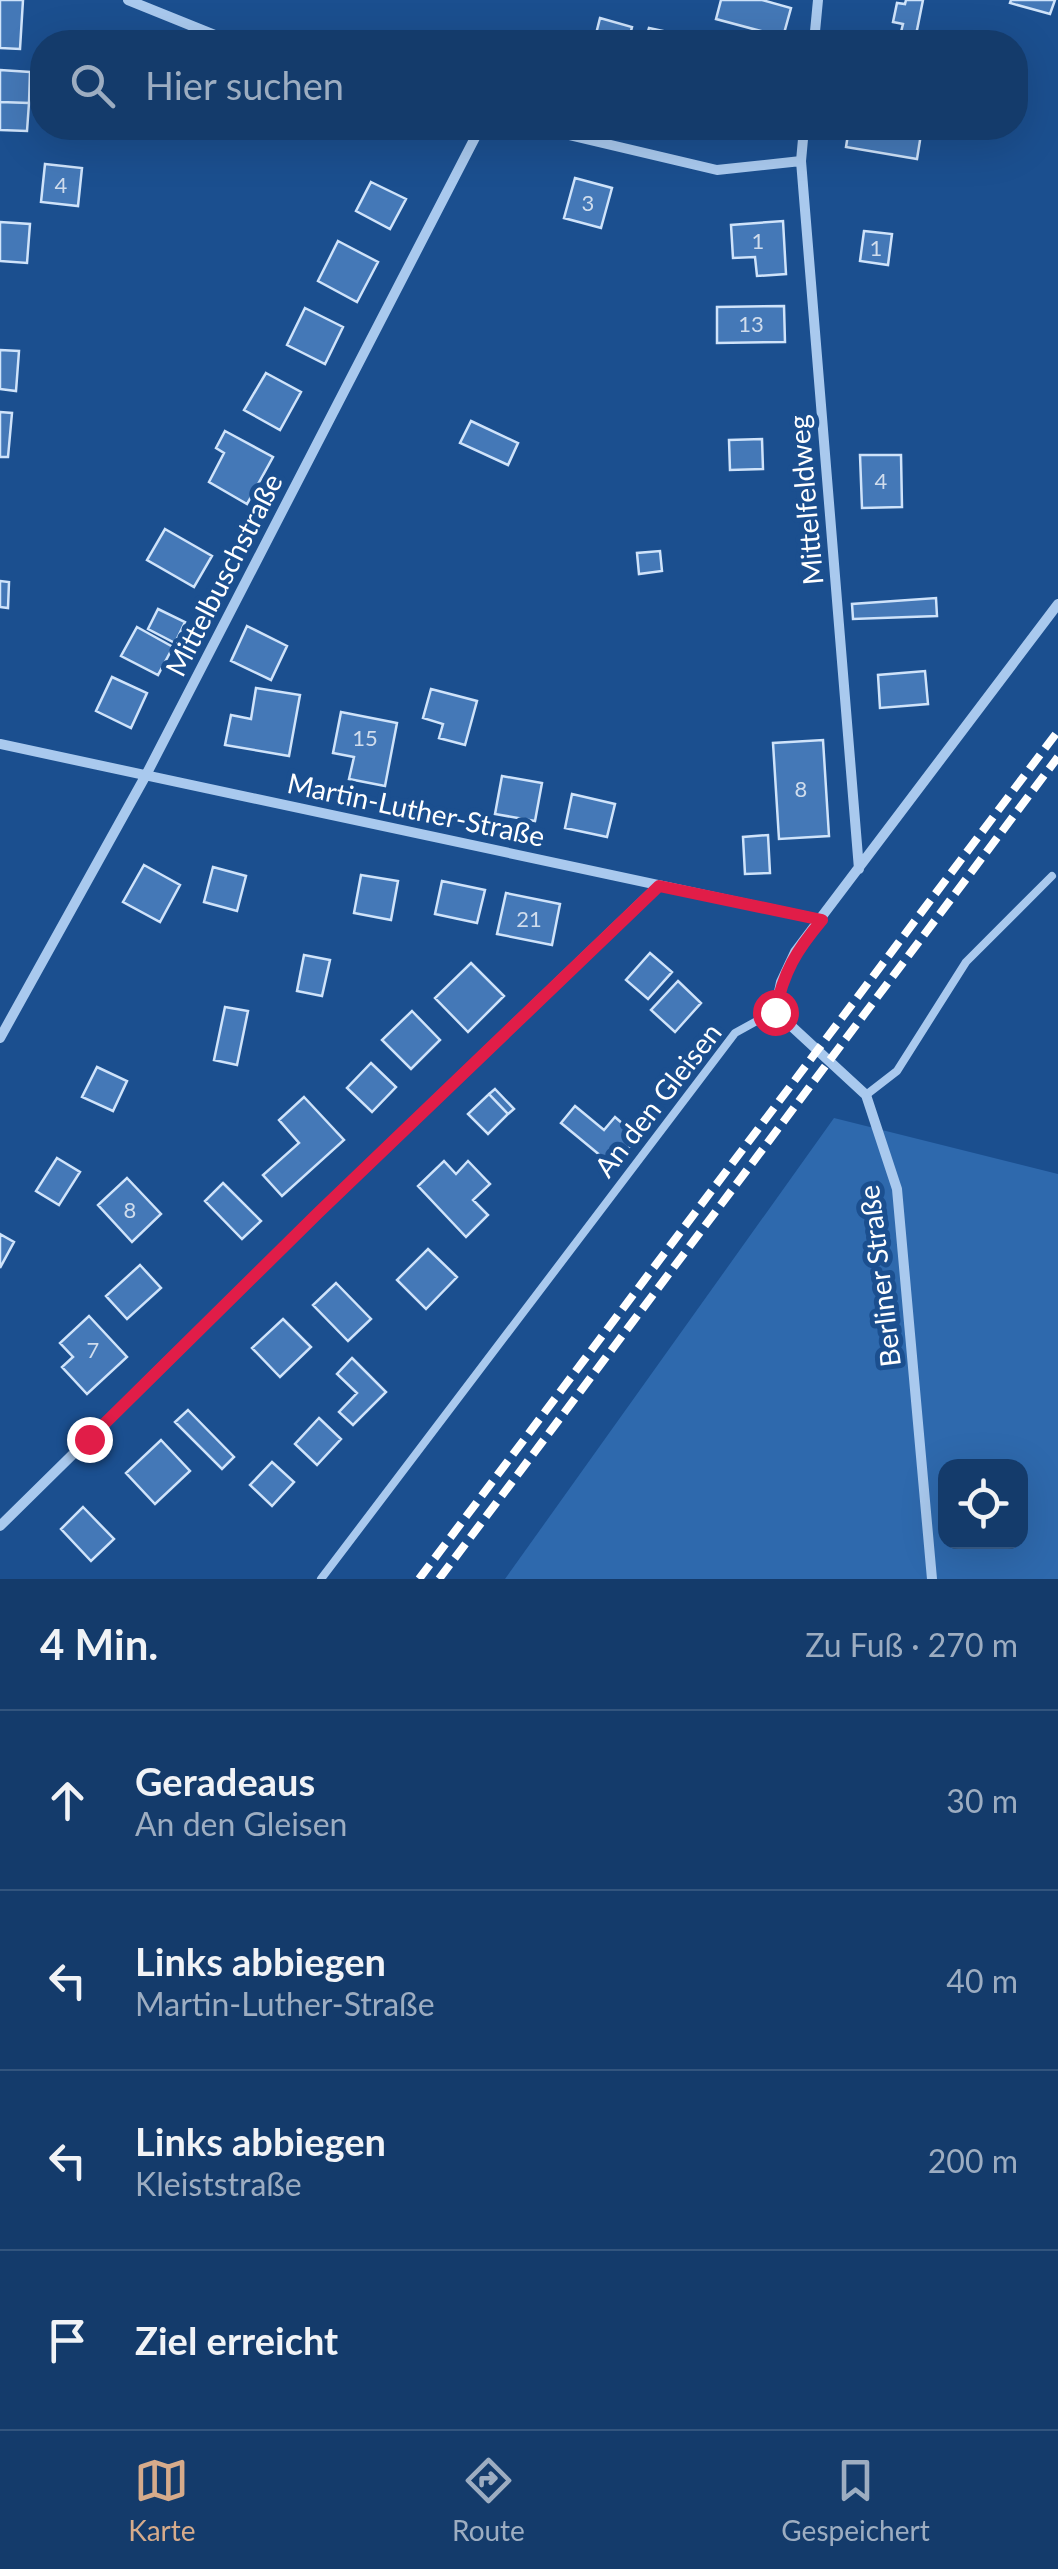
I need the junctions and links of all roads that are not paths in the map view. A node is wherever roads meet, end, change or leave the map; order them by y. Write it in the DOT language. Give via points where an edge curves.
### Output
graph roads {
  1 [pos="128,0"];
  2 [pos="818,0"];
  3 [pos="202,30"];
  4 [pos="815,30"];
  5 [pos="474,140"];
  6 [pos="589,140"];
  7 [pos="803,140"];
  8 [pos="801,161"];
  9 [pos="1058,604"];
  10 [pos="0,744"];
  11 [pos="146,775"];
  12 [pos="859,869"];
  13 [pos="1052,876"];
  14 [pos="659,886"];
  15 [pos="822,920"];
  16 [pos="775,1012"];
  17 [pos="0,1038"];
  18 [pos="866,1095"];
  19 [pos="0,1526"];
  20 [pos="321,1579"];
  21 [pos="932,1579"];
  1 -- 3 [label="street"];
  2 -- 4 [label="street"];
  5 -- 11 [label="street, Mittelbuschstraße"];
  6 -- 8 [label="street" via="717,170"];
  7 -- 8 [label="street, Mittelfeldweg"];
  8 -- 12 [label="street, Mittelfeldweg"];
  9 -- 12 [label="street"];
  10 -- 11 [label="street, Martin-Luther-Straße"];
  11 -- 14 [label="street, Martin-Luther-Straße"];
  11 -- 17 [label="street, Mittelbuschstraße"];
  12 -- 15 [label="street"];
  13 -- 18 [label="lane" via="966,962 897,1071"];
  14 -- 15 [label="street, Martin-Luther-Straße"];
  14 -- 19 [label="street"];
  15 -- 16 [label="street" via="795,952"];
  16 -- 18 [label="street"];
  16 -- 20 [label="lane, An den Gleisen" via="736,1033"];
  18 -- 21 [label="street, Berliner Straße" via="896,1190"];
}
